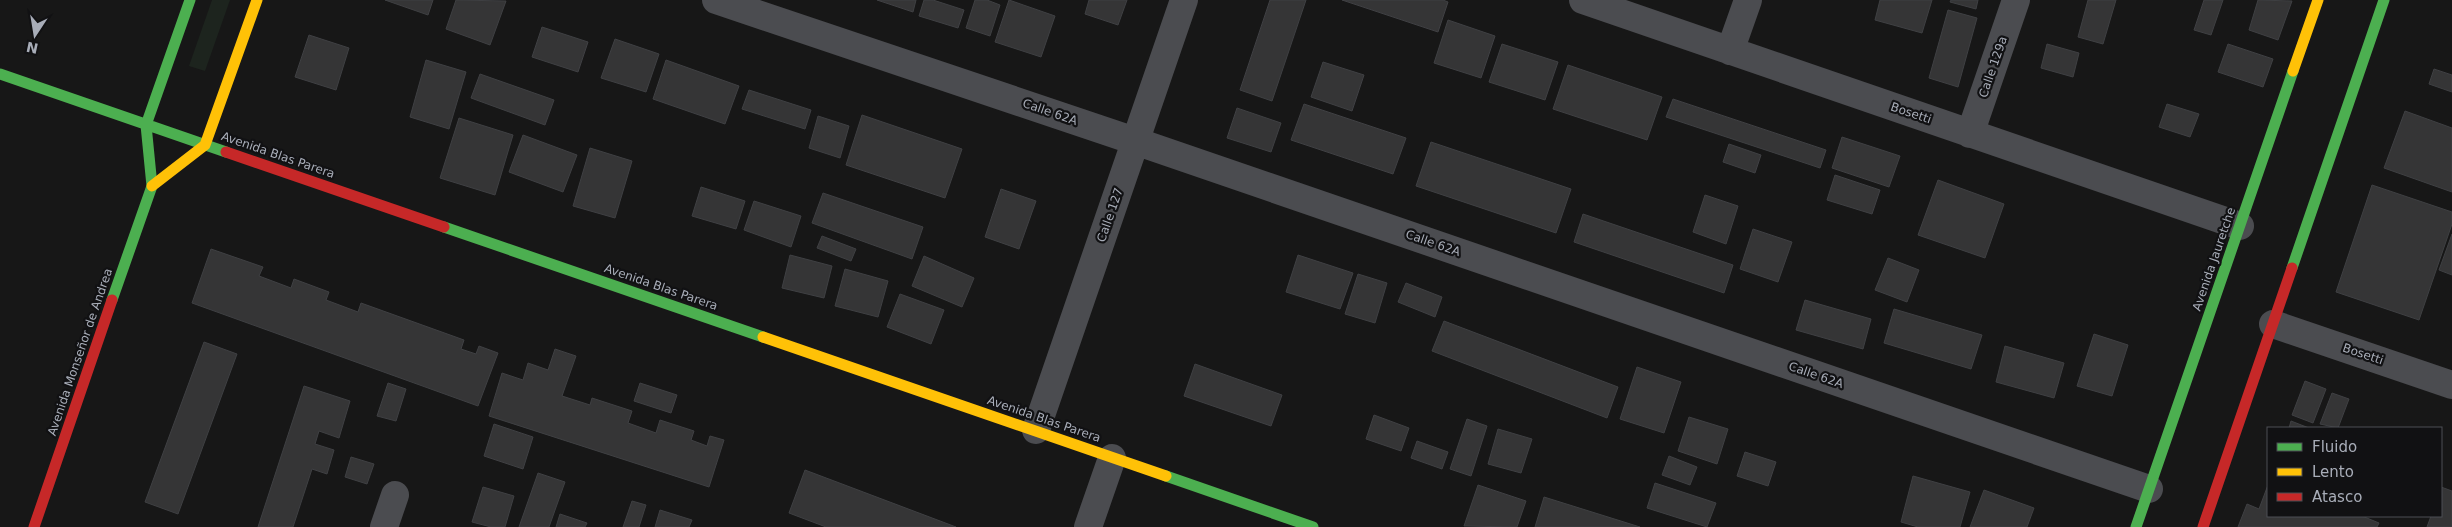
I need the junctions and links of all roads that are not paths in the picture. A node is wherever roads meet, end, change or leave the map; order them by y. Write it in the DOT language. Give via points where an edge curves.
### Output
graph roads {
  1 [pos="190,0"];
  2 [pos="257,0"];
  3 [pos="716,0"];
  4 [pos="1184,0"];
  5 [pos="1583,0"];
  6 [pos="1748,0"];
  7 [pos="2016,0"];
  8 [pos="2318,0"];
  9 [pos="2384,0"];
  10 [pos="1730,51"];
  11 [pos="0,74"];
  12 [pos="146,125"];
  13 [pos="1970,134"];
  14 [pos="1135,141"];
  15 [pos="205,145"];
  16 [pos="152,186"];
  17 [pos="2240,226"];
  18 [pos="2273,324"];
  19 [pos="2452,385"];
  20 [pos="1036,430"];
  21 [pos="1112,458"];
  22 [pos="2149,489"];
  23 [pos="395,495"];
  24 [pos="34,527"];
  25 [pos="384,527"];
  26 [pos="1088,527"];
  27 [pos="1313,527"];
  28 [pos="2136,527"];
  29 [pos="2203,527"];
  1 -- 12 [label="main road, Avenida Monseñor de Andrea"];
  2 -- 15 [label="main road"];
  3 -- 14 [label="street, Calle 62A"];
  4 -- 14 [label="street, Calle 127"];
  5 -- 10 [label="street, Bosetti"];
  6 -- 10 [label="street"];
  7 -- 13 [label="street, Calle 129a"];
  8 -- 17 [label="main road, Avenida Jauretche"];
  9 -- 18 [label="main road"];
  10 -- 13 [label="street, Bosetti"];
  11 -- 12 [label="main road, Avenida Blas Parera"];
  12 -- 15 [label="main road, Avenida Blas Parera"];
  12 -- 16 [label="main road, Avenida Monseñor de Andrea"];
  13 -- 17 [label="street, Bosetti"];
  14 -- 20 [label="street, Calle 127"];
  14 -- 22 [label="street, Calle 62A"];
  15 -- 16 [label="main road"];
  15 -- 20 [label="main road, Avenida Blas Parera"];
  16 -- 24 [label="main road, Avenida Monseñor de Andrea"];
  17 -- 22 [label="main road, Avenida Jauretche"];
  18 -- 19 [label="street, Bosetti"];
  18 -- 29 [label="main road"];
  20 -- 21 [label="main road, Avenida Blas Parera"];
  21 -- 26 [label="street"];
  21 -- 27 [label="main road, Avenida Blas Parera"];
  22 -- 28 [label="main road, Avenida Jauretche"];
  23 -- 25 [label="street"];
}
